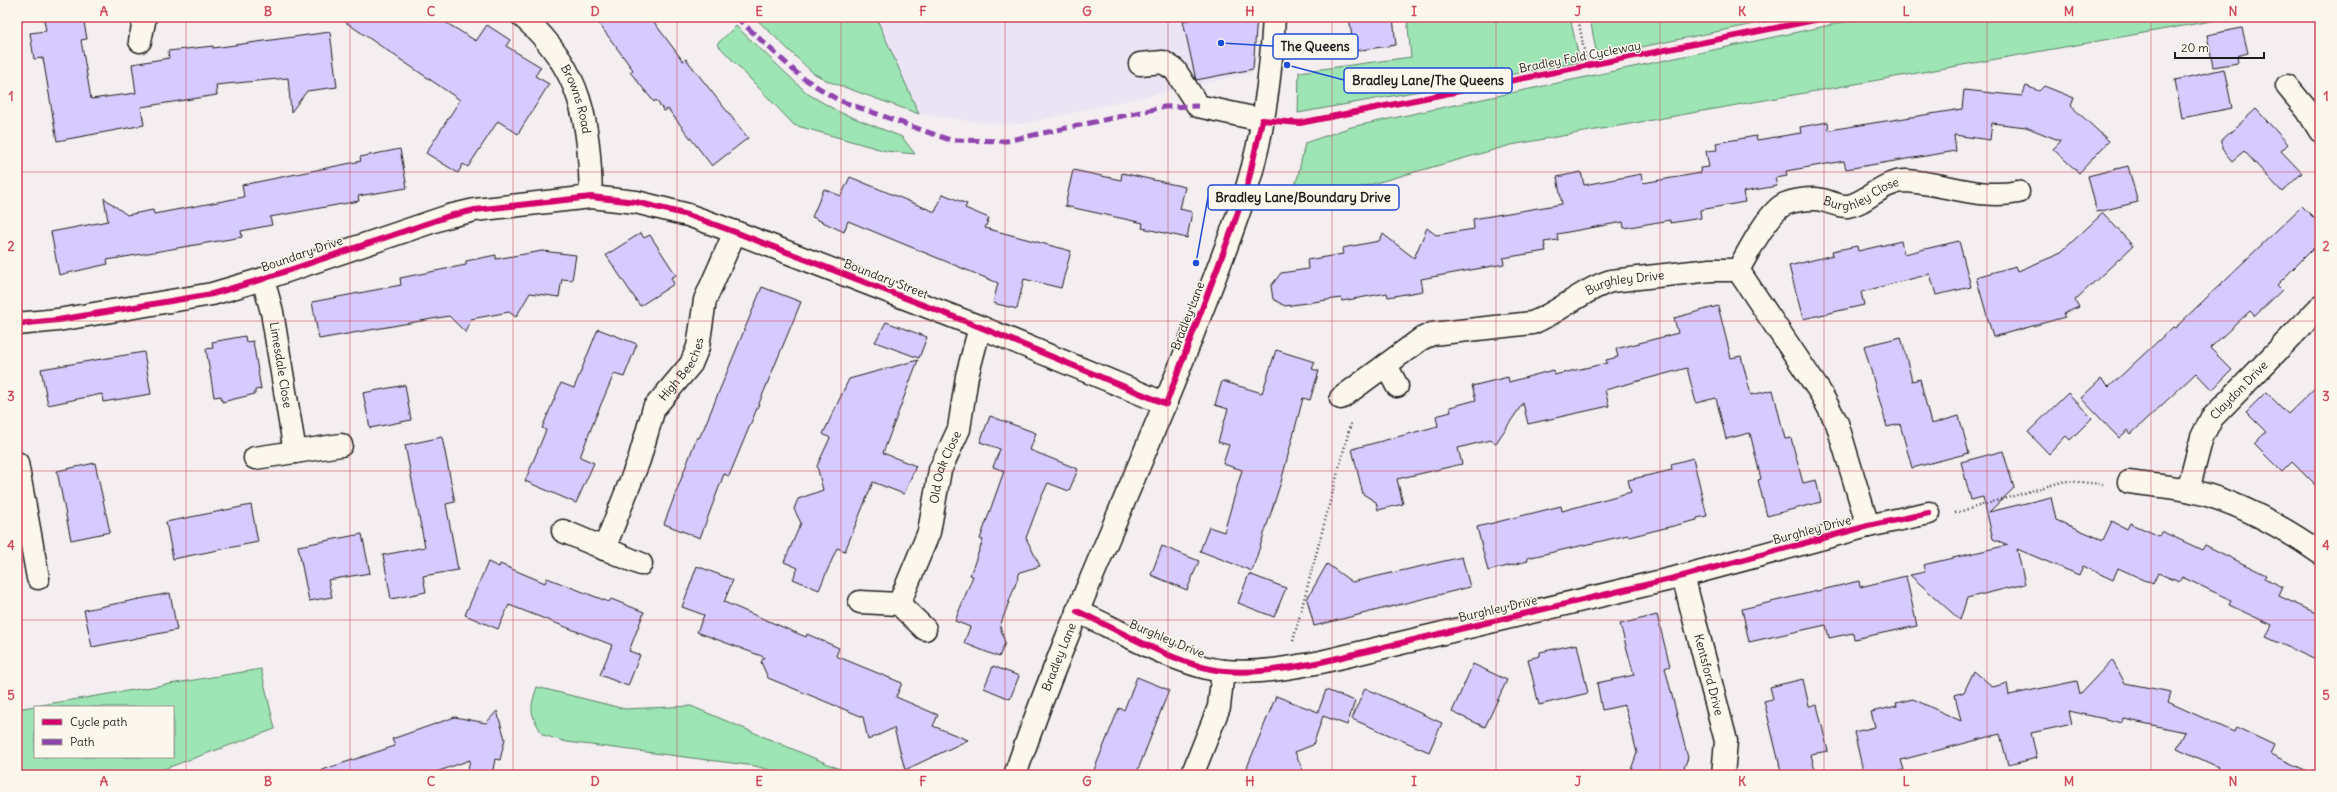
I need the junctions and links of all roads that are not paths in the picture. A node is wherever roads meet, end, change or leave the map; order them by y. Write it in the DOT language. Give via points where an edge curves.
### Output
graph roads {
  1 [pos="145,17"];
  2 [pos="523,17"];
  3 [pos="1274,17"];
  4 [pos="140,41"];
  5 [pos="1140,64"];
  6 [pos="2287,86"];
  7 [pos="1262,120"];
  8 [pos="2320,131"];
  9 [pos="2018,192"];
  10 [pos="591,197"];
  11 [pos="735,232"];
  12 [pos="1738,270"];
  13 [pos="263,279"];
  14 [pos="2320,308"];
  15 [pos="17,326"];
  16 [pos="980,328"];
  17 [pos="1386,365"];
  18 [pos="1397,386"];
  19 [pos="1348,392"];
  20 [pos="1166,404"];
  21 [pos="341,445"];
  22 [pos="295,452"];
  23 [pos="255,458"];
  24 [pos="17,463"];
  25 [pos="2129,482"];
  26 [pos="2188,490"];
  27 [pos="1929,513"];
  28 [pos="22,525"];
  29 [pos="1868,526"];
  30 [pos="562,531"];
  31 [pos="604,549"];
  32 [pos="2320,553"];
  33 [pos="641,564"];
  34 [pos="1683,576"];
  35 [pos="38,578"];
  36 [pos="860,602"];
  37 [pos="899,604"];
  38 [pos="1077,611"];
  39 [pos="925,629"];
  40 [pos="1223,671"];
  41 [pos="1016,775"];
  42 [pos="1192,775"];
  43 [pos="1723,775"];
  1 -- 4 [label="street"];
  2 -- 10 [label="street, Browns Road" via="552,48 571,77 584,111 590,148"];
  3 -- 7 [label="street, Bradley Lane"];
  5 -- 7 [label="street" via="1163,62 1175,70 1198,106"];
  6 -- 8 [label="street"];
  7 -- 20 [label="street, Bradley Lane" via="1248,183 1234,225"];
  9 -- 12 [label="street, Burghley Close" via="1993,196 1906,181 1884,186 1852,205 1844,206 1818,199 1784,204 1771,216"];
  10 -- 11 [label="street, Boundary Street" via="636,202 688,215"];
  10 -- 13 [label="street, Boundary Drive" via="475,210 449,216"];
  11 -- 16 [label="street, Boundary Street"];
  11 -- 31 [label="street, High Beeches" via="706,300 694,358 650,416 639,460"];
  12 -- 17 [label="street, Burghley Drive" via="1711,270 1611,281 1596,286 1532,323 1432,334 1421,339"];
  12 -- 29 [label="street, Burghley Drive" via="1820,392 1837,423"];
  13 -- 15 [label="street, Boundary Drive" via="176,302"];
  13 -- 22 [label="street, Limesdale Close" via="272,312"];
  14 -- 26 [label="street, Claydon Drive" via="2211,419 2202,437"];
  16 -- 20 [label="street, Boundary Street"];
  16 -- 37 [label="street, Old Oak Close" via="967,376 959,429 940,470 929,532"];
  17 -- 18 [label="street"];
  17 -- 19 [label="street, Burghley Drive"];
  20 -- 38 [label="street, Bradley Lane"];
  21 -- 22 [label="street"];
  22 -- 23 [label="street"];
  24 -- 28 [label="street"];
  25 -- 26 [label="street"];
  26 -- 32 [label="street" via="2228,502 2268,519"];
  27 -- 29 [label="street, Burghley Drive"];
  28 -- 35 [label="street"];
  29 -- 34 [label="street, Burghley Drive"];
  30 -- 31 [label="street"];
  31 -- 33 [label="street"];
  34 -- 40 [label="street, Burghley Drive" via="1321,662 1253,672"];
  34 -- 43 [label="street, Kentsford Drive" via="1726,741"];
  36 -- 37 [label="street"];
  37 -- 39 [label="street"];
  38 -- 40 [label="street, Burghley Drive" via="1173,656"];
  38 -- 41 [label="street, Bradley Lane"];
  40 -- 42 [label="street" via="1219,707"];
}
